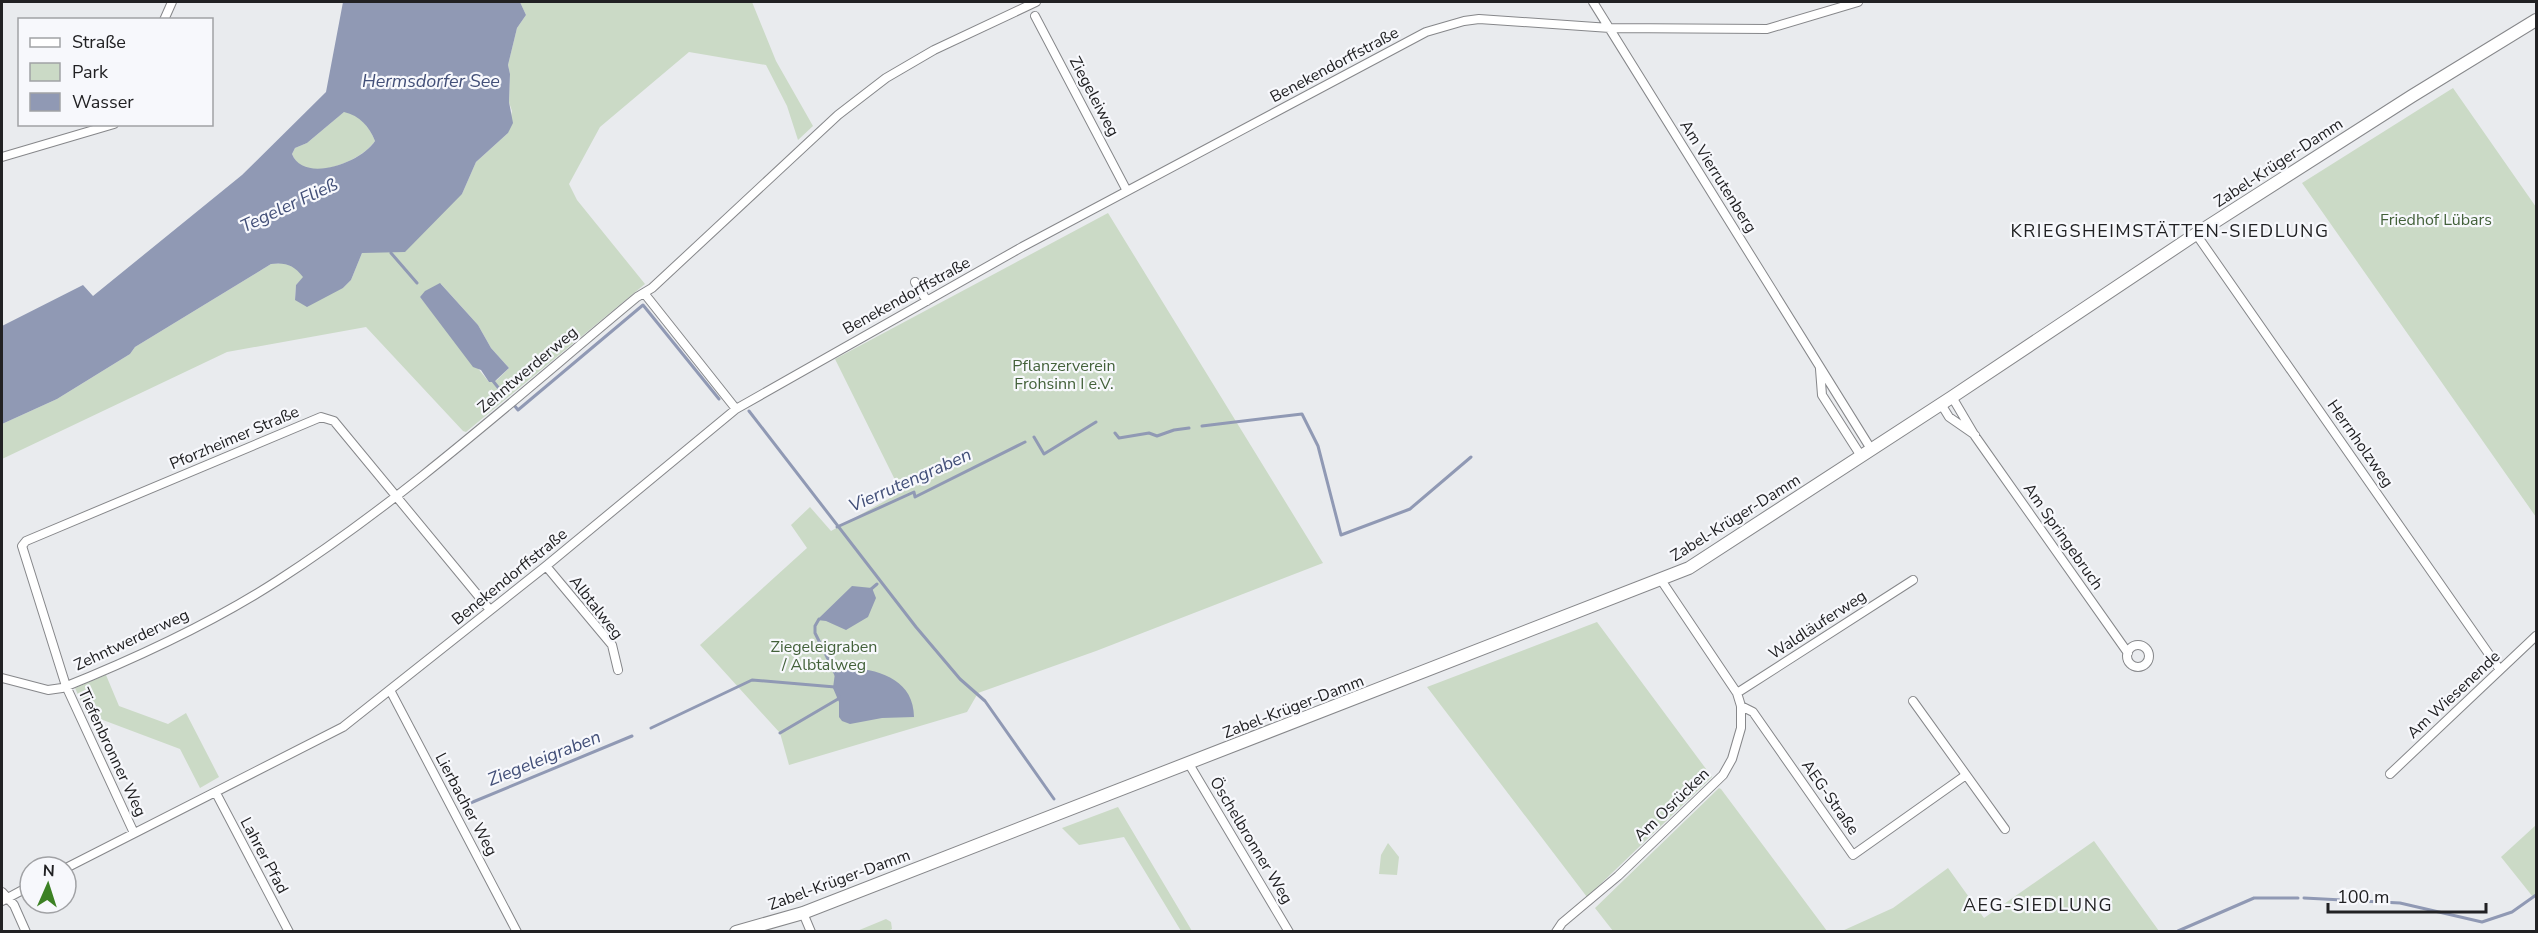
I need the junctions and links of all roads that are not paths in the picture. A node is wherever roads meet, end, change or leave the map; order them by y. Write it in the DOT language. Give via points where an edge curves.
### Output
graph roads {
  1 [pos="172,2"];
  2 [pos="1036,2"];
  3 [pos="1593,2"];
  4 [pos="1858,2"];
  5 [pos="1035,16"];
  6 [pos="165,18"];
  7 [pos="2536,20"];
  8 [pos="1610,28"];
  9 [pos="107,126"];
  10 [pos="2,157"];
  11 [pos="1127,191"];
  12 [pos="2196,234"];
  13 [pos="915,282"];
  14 [pos="644,293"];
  15 [pos="927,302"];
  16 [pos="1952,397"];
  17 [pos="1941,404"];
  18 [pos="736,409"];
  19 [pos="1975,436"];
  20 [pos="1866,453"];
  21 [pos="397,497"];
  22 [pos="22,546"];
  23 [pos="546,566"];
  24 [pos="1661,580"];
  25 [pos="1913,580"];
  26 [pos="490,610"];
  27 [pos="2536,636"];
  28 [pos="2128,653"];
  29 [pos="618,670"];
  30 [pos="2500,670"];
  31 [pos="2,678"];
  32 [pos="66,686"];
  33 [pos="390,690"];
  34 [pos="1737,693"];
  35 [pos="1913,701"];
  36 [pos="1741,706"];
  37 [pos="1190,764"];
  38 [pos="2390,774"];
  39 [pos="1966,775"];
  40 [pos="216,793"];
  41 [pos="2005,829"];
  42 [pos="134,833"];
  43 [pos="78,862"];
  44 [pos="18,891"];
  45 [pos="4,897"];
  46 [pos="803,913"];
  47 [pos="26,932"];
  48 [pos="289,932"];
  49 [pos="518,932"];
  50 [pos="736,932"];
  51 [pos="811,932"];
  52 [pos="1289,932"];
  53 [pos="1556,932"];
  1 -- 6 [label="street"];
  2 -- 14 [label="street, Zehntwerderweg" via="934,50 886,78 838,114"];
  3 -- 8 [label="street, Am Vierrutenberg"];
  4 -- 8 [label="street, Benekendorffstraße" via="1767,29"];
  5 -- 11 [label="street, Ziegeleiweg"];
  7 -- 12 [label="street, Zabel-Krüger-Damm"];
  8 -- 11 [label="street, Benekendorffstraße" via="1479,19 1426,32"];
  8 -- 20 [label="street, Am Vierrutenberg" via="1820,366 1822,395"];
  9 -- 10 [label="street"];
  11 -- 15 [label="street, Benekendorffstraße"];
  12 -- 16 [label="street, Zabel-Krüger-Damm"];
  12 -- 30 [label="street, Herrnholzweg"];
  13 -- 15 [label="street"];
  14 -- 18 [label="street"];
  14 -- 21 [label="street, Zehntwerderweg"];
  15 -- 18 [label="street, Benekendorffstraße"];
  16 -- 17 [label="street, Zabel-Krüger-Damm"];
  16 -- 19 [label="street, Am Springebruch"];
  17 -- 19 [label="street, Am Springebruch" via="1949,417"];
  17 -- 20 [label="street, Zabel-Krüger-Damm"];
  18 -- 23 [label="street, Benekendorffstraße"];
  19 -- 28 [label="street, Am Springebruch"];
  20 -- 24 [label="street, Zabel-Krüger-Damm" via="1689,568"];
  21 -- 22 [label="street, Pforzheimer Straße" via="334,421 321,417 26,541"];
  21 -- 26 [label="street, Pforzheimer Straße"];
  21 -- 32 [label="street, Zehntwerderweg" via="276,582 187,631"];
  22 -- 32 [label="street, Tiefenbronner Weg"];
  23 -- 26 [label="street, Benekendorffstraße"];
  23 -- 29 [label="street, Albtalweg" via="612,645"];
  24 -- 34 [label="street, Am Osrücken"];
  24 -- 37 [label="street, Zabel-Krüger-Damm"];
  25 -- 34 [label="street, Waldläuferweg"];
  26 -- 33 [label="street, Benekendorffstraße"];
  27 -- 30 [label="street, Am Wiesenende"];
  30 -- 38 [label="street, Am Wiesenende"];
  31 -- 32 [label="street, Zehntwerderweg" via="48,690"];
  32 -- 42 [label="street, Tiefenbronner Weg"];
  33 -- 40 [label="street, Benekendorffstraße" via="343,727"];
  33 -- 49 [label="street, Lierbacher Weg"];
  34 -- 36 [label="street, Am Osrücken"];
  35 -- 39 [label="street"];
  36 -- 39 [label="street, AEG-Straße" via="1753,712 1853,855"];
  36 -- 53 [label="street, Am Osrücken" via="1739,742 1723,775"];
  37 -- 46 [label="street, Zabel-Krüger-Damm"];
  37 -- 52 [label="street, Öschelbronner Weg"];
  39 -- 41 [label="street"];
  40 -- 42 [label="street, Benekendorffstraße"];
  40 -- 48 [label="street, Lahrer Pfad"];
  42 -- 43 [label="street, Benekendorffstraße"];
  44 -- 45 [label="street"];
  45 -- 47 [label="street" via="14,905"];
  46 -- 50 [label="street, Zabel-Krüger-Damm"];
  46 -- 51 [label="street"];
}
